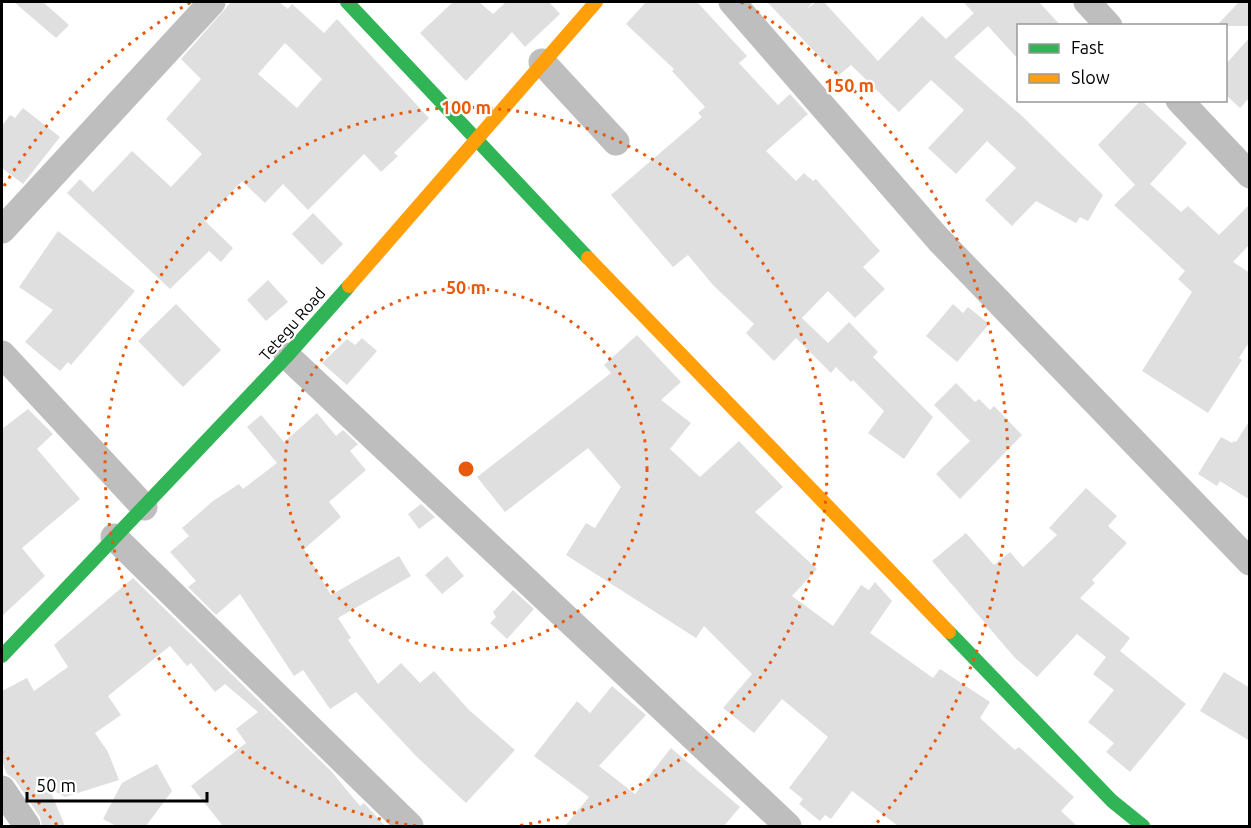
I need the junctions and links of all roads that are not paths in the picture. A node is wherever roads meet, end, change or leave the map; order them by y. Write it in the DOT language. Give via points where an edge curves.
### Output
graph roads {
  1 [pos="212,2"];
  2 [pos="347,2"];
  3 [pos="596,2"];
  4 [pos="732,2"];
  5 [pos="1087,2"];
  6 [pos="1107,24"];
  7 [pos="542,62"];
  8 [pos="1181,102"];
  9 [pos="474,139"];
  10 [pos="616,142"];
  11 [pos="1250,175"];
  12 [pos="2,230"];
  13 [pos="2,354"];
  14 [pos="287,356"];
  15 [pos="144,507"];
  16 [pos="114,537"];
  17 [pos="1250,562"];
  18 [pos="2,656"];
  19 [pos="2,789"];
  20 [pos="27,826"];
  21 [pos="410,826"];
  22 [pos="788,826"];
  23 [pos="1143,826"];
  1 -- 12 [label="street"];
  2 -- 9 [label="street"];
  3 -- 7 [label="street, Tetegu Road"];
  4 -- 17 [label="street" via="939,240"];
  5 -- 6 [label="street"];
  7 -- 9 [label="street, Tetegu Road"];
  7 -- 10 [label="street"];
  8 -- 11 [label="street"];
  9 -- 14 [label="street, Tetegu Road"];
  9 -- 23 [label="street" via="1112,801"];
  13 -- 15 [label="street"];
  14 -- 15 [label="street, Tetegu Road"];
  14 -- 22 [label="street"];
  15 -- 16 [label="street, Tetegu Road"];
  16 -- 18 [label="street, Tetegu Road"];
  16 -- 21 [label="street"];
  19 -- 20 [label="street"];
}
